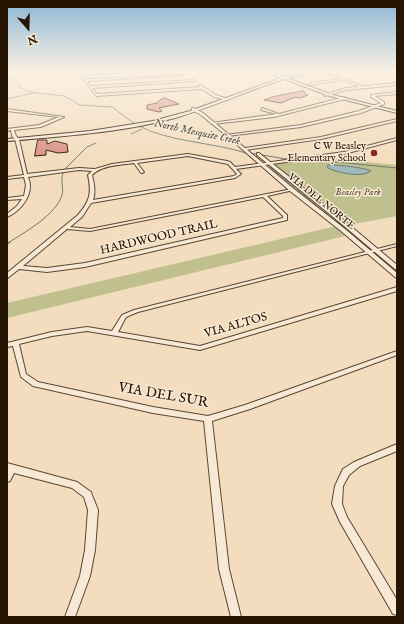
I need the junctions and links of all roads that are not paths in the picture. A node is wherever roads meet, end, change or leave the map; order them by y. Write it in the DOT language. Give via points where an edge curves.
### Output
graph roads {
  1 [pos="220,100"];
  2 [pos="338,100"];
  3 [pos="346,100"];
  4 [pos="380,100"];
  5 [pos="374,107"];
  6 [pos="262,109"];
  7 [pos="7,110"];
  8 [pos="195,110"];
  9 [pos="397,111"];
  10 [pos="280,115"];
  11 [pos="397,120"];
  12 [pos="219,122"];
  13 [pos="213,123"];
  14 [pos="17,129"];
  15 [pos="7,130"];
  16 [pos="12,130"];
  17 [pos="228,135"];
  18 [pos="235,135"];
  19 [pos="17,138"];
  20 [pos="7,139"];
  21 [pos="397,139"];
  22 [pos="249,150"];
  23 [pos="135,162"];
  24 [pos="269,163"];
  25 [pos="262,164"];
  26 [pos="234,168"];
  27 [pos="95,170"];
  28 [pos="142,172"];
  29 [pos="25,176"];
  30 [pos="7,178"];
  31 [pos="292,190"];
  32 [pos="264,196"];
  33 [pos="26,197"];
  34 [pos="7,199"];
  35 [pos="90,202"];
  36 [pos="7,216"];
  37 [pos="66,228"];
  38 [pos="397,245"];
  39 [pos="375,249"];
  40 [pos="368,251"];
  41 [pos="19,267"];
  42 [pos="397,268"];
  43 [pos="7,276"];
  44 [pos="397,276"];
  45 [pos="397,289"];
  46 [pos="114,334"];
  47 [pos="16,343"];
  48 [pos="7,345"];
  49 [pos="397,353"];
  50 [pos="208,419"];
  51 [pos="397,447"];
  52 [pos="10,468"];
  53 [pos="7,478"];
  54 [pos="397,610"];
  55 [pos="70,617"];
  56 [pos="236,617"];
  1 -- 8 [label="main road"];
  2 -- 10 [label="street"];
  3 -- 5 [label="main road"];
  4 -- 5 [label="street" via="383,102"];
  5 -- 9 [label="main road"];
  5 -- 18 [label="street" via="297,126"];
  6 -- 10 [label="street"];
  7 -- 14 [label="street" via="63,117 40,126"];
  8 -- 12 [label="street, VIA DEL NORTE"];
  8 -- 13 [label="street, VIA DEL NORTE"];
  8 -- 19 [label="main road" via="126,126"];
  10 -- 12 [label="street"];
  11 -- 22 [label="street" via="321,138"];
  12 -- 13 [label="street"];
  12 -- 18 [label="street, VIA DEL NORTE"];
  13 -- 17 [label="street, VIA DEL NORTE"];
  14 -- 16 [label="street"];
  14 -- 19 [label="street"];
  15 -- 16 [label="street"];
  16 -- 19 [label="street"];
  17 -- 18 [label="street"];
  17 -- 22 [label="street, VIA DEL NORTE"];
  18 -- 22 [label="street, VIA DEL NORTE"];
  19 -- 20 [label="main road"];
  19 -- 29 [label="street"];
  21 -- 24 [label="street" via="351,152"];
  22 -- 24 [label="street, VIA DEL NORTE"];
  22 -- 25 [label="street, VIA DEL NORTE"];
  23 -- 26 [label="street" via="195,155 226,162"];
  23 -- 27 [label="street"];
  23 -- 28 [label="street"];
  24 -- 25 [label="street"];
  24 -- 39 [label="street, VIA DEL NORTE"];
  25 -- 26 [label="street"];
  25 -- 31 [label="street, VIA DEL NORTE"];
  26 -- 35 [label="street" via="239,174 235,177"];
  27 -- 29 [label="street" via="79,169"];
  27 -- 35 [label="street" via="90,175 93,189"];
  29 -- 30 [label="street"];
  29 -- 33 [label="street" via="28,185"];
  31 -- 32 [label="street"];
  31 -- 40 [label="street, VIA DEL NORTE"];
  32 -- 37 [label="street" via="90,230"];
  32 -- 41 [label="street, HARDWOOD TRAIL" via="285,216 285,219 85,265 47,270"];
  33 -- 34 [label="street"];
  33 -- 36 [label="street" via="17,209"];
  35 -- 37 [label="street" via="80,216"];
  37 -- 41 [label="street"];
  38 -- 39 [label="street"];
  39 -- 40 [label="street"];
  39 -- 42 [label="street, VIA DEL NORTE"];
  40 -- 44 [label="street, VIA DEL NORTE"];
  40 -- 46 [label="street" via="136,311 124,316"];
  41 -- 43 [label="street"];
  45 -- 46 [label="street, VIA ALTOS" via="200,348"];
  46 -- 47 [label="street, VIA ALTOS" via="87,329 72,330"];
  47 -- 48 [label="street, VIA ALTOS"];
  47 -- 50 [label="street, VIA DEL SUR" via="23,375 36,384 153,410"];
  49 -- 50 [label="street, VIA DEL SUR"];
  50 -- 56 [label="street" via="224,569"];
  51 -- 54 [label="street" via="357,464 346,472 339,486 337,504 343,519"];
  52 -- 53 [label="street"];
  52 -- 55 [label="street" via="74,485 88,495 93,510 90,550 85,576"];
}
